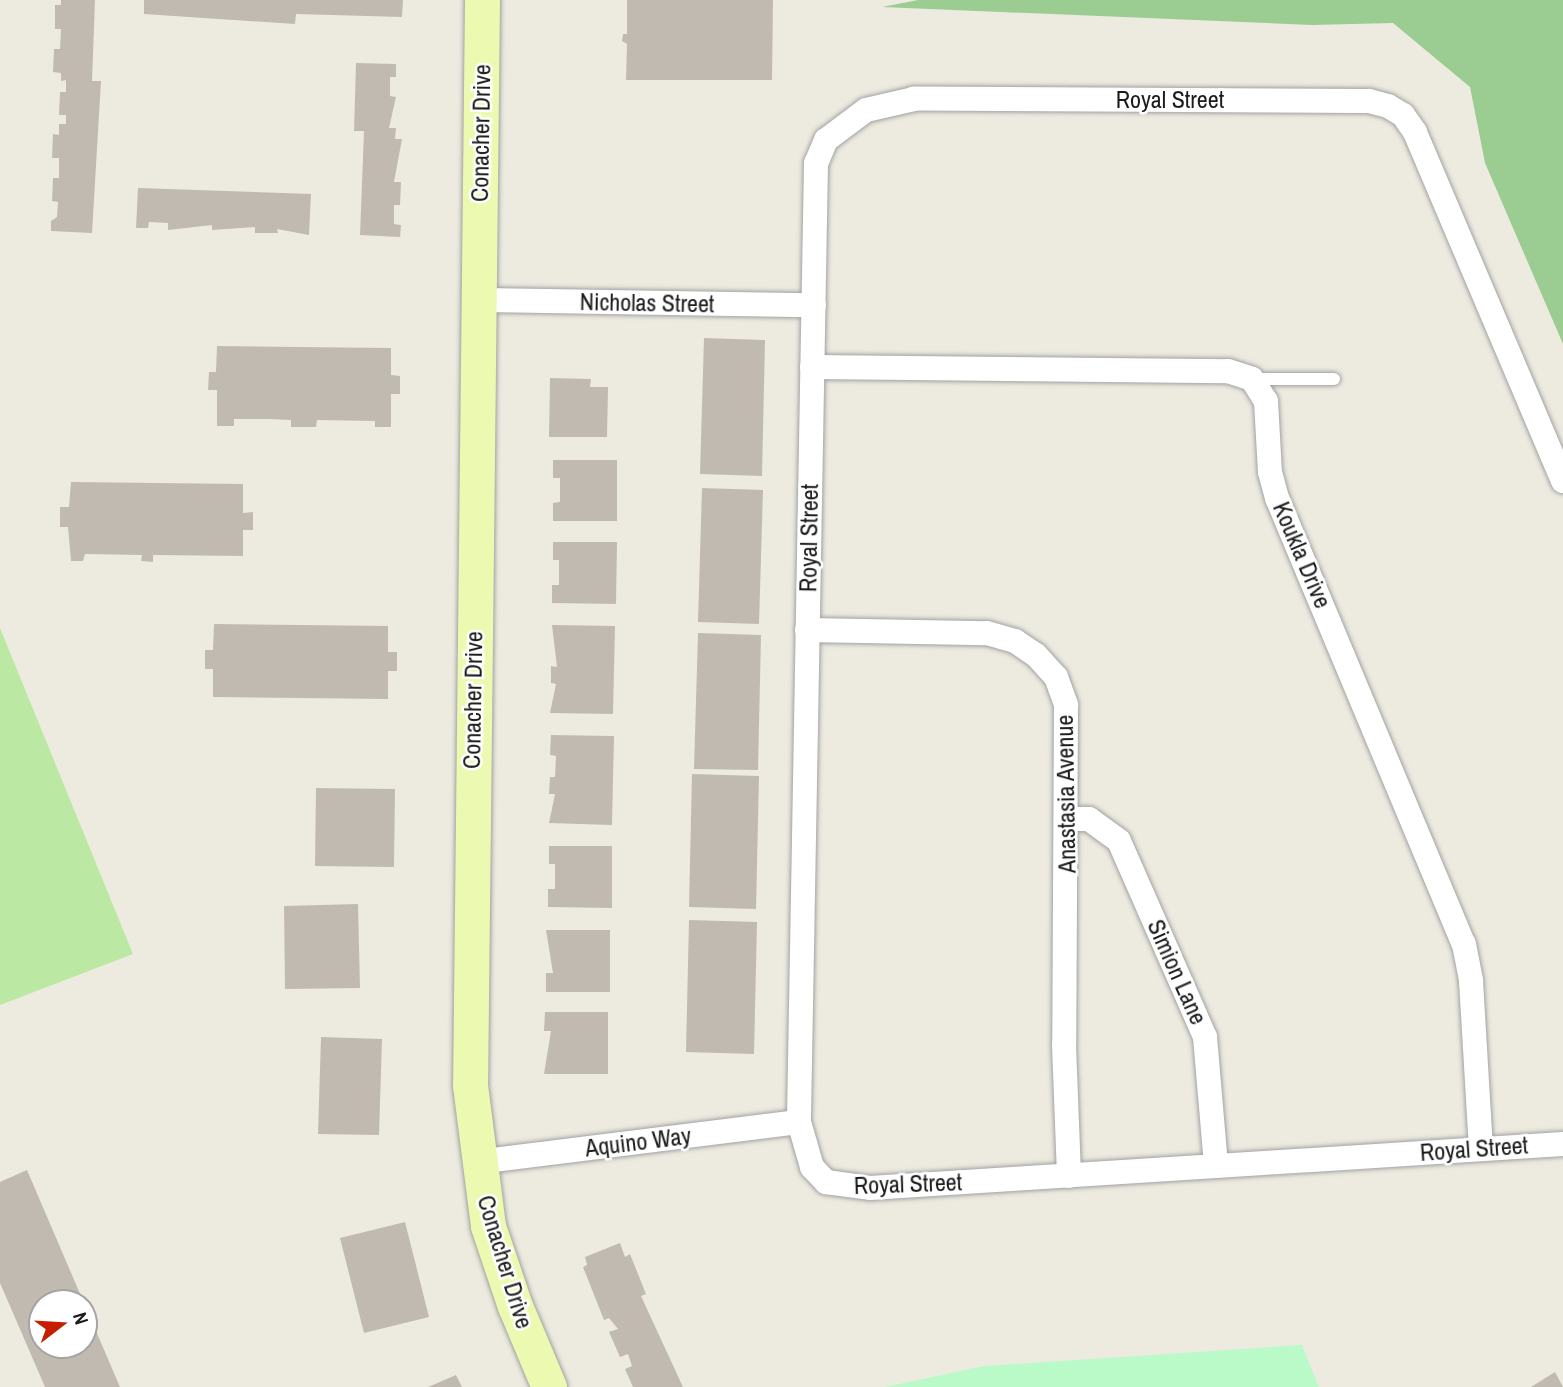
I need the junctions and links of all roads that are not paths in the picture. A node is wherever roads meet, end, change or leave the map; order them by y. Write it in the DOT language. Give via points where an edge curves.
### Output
graph roads {
  1 [pos="482,0"];
  2 [pos="480,300"];
  3 [pos="814,305"];
  4 [pos="812,367"];
  5 [pos="1252,379"];
  6 [pos="1334,379"];
  7 [pos="1563,481"];
  8 [pos="807,630"];
  9 [pos="1069,819"];
  10 [pos="799,1122"];
  11 [pos="1563,1144"];
  12 [pos="1481,1149"];
  13 [pos="477,1162"];
  14 [pos="1216,1166"];
  15 [pos="1069,1176"];
  16 [pos="549,1387"];
  1 -- 2 [label="street, Conacher Drive"];
  2 -- 3 [label="street, Nicholas Street"];
  2 -- 13 [label="street, Conacher Drive" via="470,1046"];
  3 -- 4 [label="street, Royal Street"];
  3 -- 7 [label="street, Royal Street" via="816,163 826,140 866,110 914,99 1369,101 1403,115 1415,132"];
  4 -- 5 [label="street" via="1228,371"];
  4 -- 8 [label="street, Royal Street"];
  5 -- 6 [label="lane"];
  5 -- 12 [label="street, Koukla Drive" via="1266,401 1270,472 1277,498 1464,944 1471,981"];
  8 -- 9 [label="street, Anastasia Avenue" via="987,633 1015,641 1036,655 1056,677 1066,705"];
  8 -- 10 [label="street, Royal Street"];
  9 -- 14 [label="street, Simion Lane" via="1089,819 1119,841 1205,1037"];
  9 -- 15 [label="street, Anastasia Avenue" via="1064,1045"];
  10 -- 13 [label="street, Aquino Way"];
  10 -- 15 [label="street, Royal Street" via="812,1167 826,1182 846,1188"];
  11 -- 12 [label="street, Royal Street"];
  12 -- 14 [label="street, Royal Street"];
  13 -- 16 [label="street, Conacher Drive" via="488,1226"];
  14 -- 15 [label="street, Royal Street"];
}
